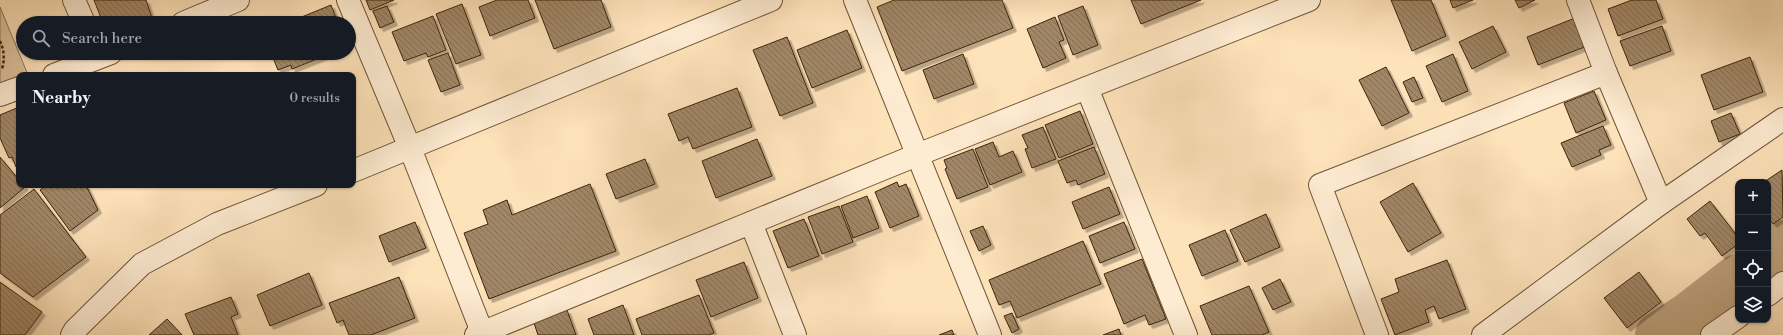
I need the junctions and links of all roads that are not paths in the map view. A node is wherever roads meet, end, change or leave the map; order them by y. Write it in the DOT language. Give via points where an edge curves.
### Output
graph roads {
  1 [pos="74,0"];
  2 [pos="238,0"];
  3 [pos="348,0"];
  4 [pos="771,0"];
  5 [pos="854,0"];
  6 [pos="1309,0"];
  7 [pos="1578,0"];
  8 [pos="81,16"];
  9 [pos="200,16"];
  10 [pos="355,16"];
  11 [pos="356,19"];
  12 [pos="90,60"];
  13 [pos="61,72"];
  14 [pos="1606,73"];
  15 [pos="1087,88"];
  16 [pos="16,89"];
  17 [pos="0,95"];
  18 [pos="1783,119"];
  19 [pos="410,148"];
  20 [pos="917,155"];
  21 [pos="356,170"];
  22 [pos="308,188"];
  23 [pos="1661,203"];
  24 [pos="751,223"];
  25 [pos="1783,283"];
  26 [pos="1771,293"];
  27 [pos="1735,319"];
  28 [pos="479,334"];
  29 [pos="72,335"];
  30 [pos="795,335"];
  31 [pos="990,335"];
  32 [pos="1186,335"];
  33 [pos="1377,335"];
  34 [pos="1483,335"];
  35 [pos="1712,335"];
  1 -- 8 [label="street"];
  2 -- 9 [label="street"];
  3 -- 10 [label="street"];
  4 -- 19 [label="street"];
  5 -- 20 [label="street"];
  6 -- 15 [label="street"];
  7 -- 14 [label="street"];
  11 -- 19 [label="street"];
  12 -- 13 [label="street"];
  14 -- 23 [label="street"];
  14 -- 33 [label="street" via="1320,185"];
  15 -- 20 [label="street"];
  15 -- 32 [label="street"];
  16 -- 17 [label="street"];
  18 -- 23 [label="street"];
  19 -- 21 [label="street"];
  19 -- 28 [label="street"];
  20 -- 24 [label="street"];
  20 -- 31 [label="street"];
  22 -- 29 [label="street" via="217,224 142,264"];
  23 -- 34 [label="street"];
  24 -- 28 [label="street"];
  24 -- 30 [label="street"];
  25 -- 26 [label="street"];
  27 -- 35 [label="street"];
}
